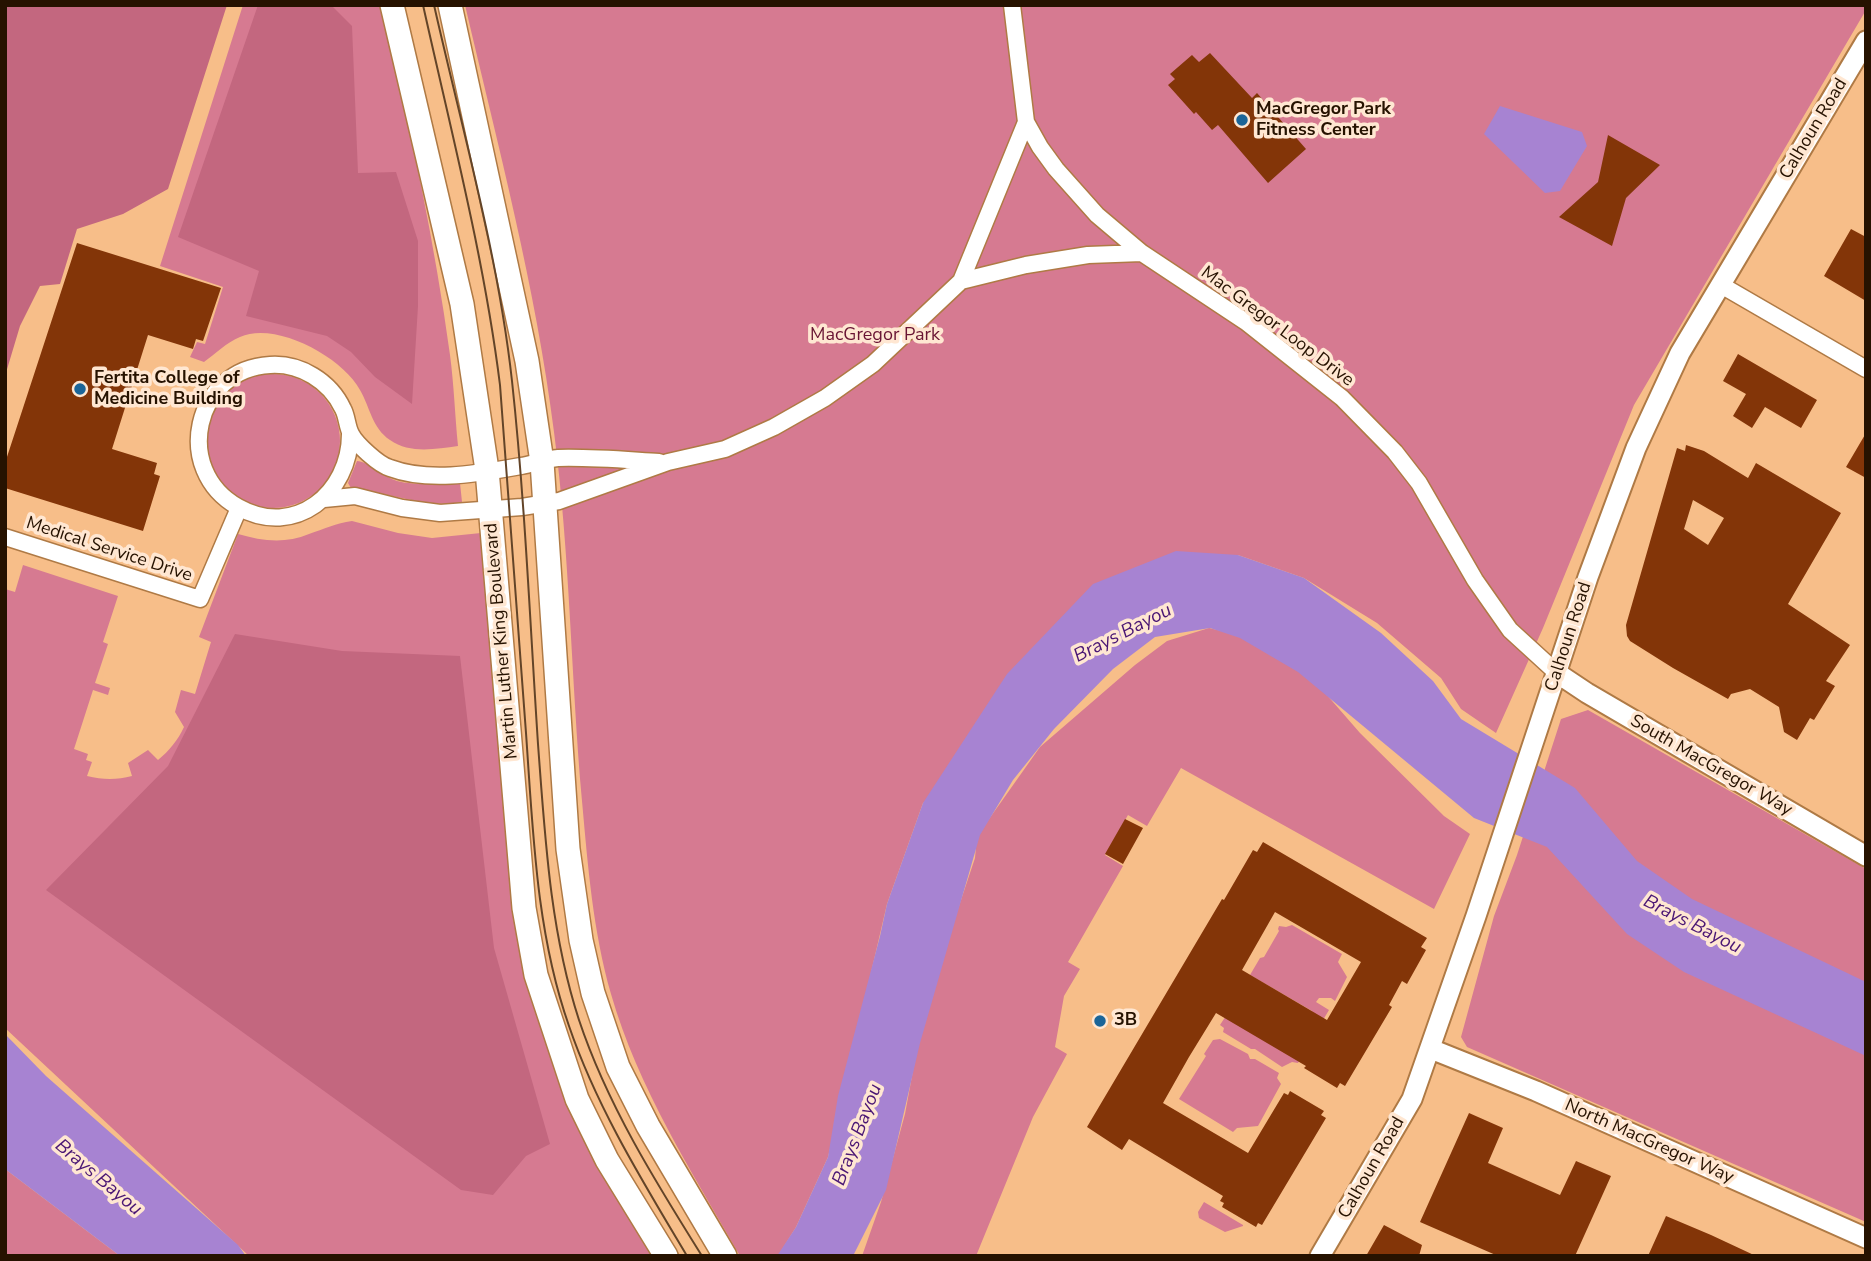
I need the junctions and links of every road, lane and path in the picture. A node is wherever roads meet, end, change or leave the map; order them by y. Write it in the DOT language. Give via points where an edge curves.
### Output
graph roads {
  1 [pos="392,5"];
  2 [pos="450,5"];
  3 [pos="1012,5"];
  4 [pos="1866,41"];
  5 [pos="1026,122"];
  6 [pos="1142,253"];
  7 [pos="961,281"];
  8 [pos="1721,285"];
  9 [pos="1866,369"];
  10 [pos="350,433"];
  11 [pos="542,462"];
  12 [pos="668,462"];
  13 [pos="487,470"];
  14 [pos="324,499"];
  15 [pos="545,503"];
  16 [pos="239,508"];
  17 [pos="492,510"];
  18 [pos="5,537"];
  19 [pos="1558,673"];
  20 [pos="1866,856"];
  21 [pos="1430,1049"];
  22 [pos="1866,1238"];
  23 [pos="666,1256"];
  24 [pos="724,1256"];
  25 [pos="1320,1256"];
  1 -- 13 [label="main road, Martin Luther King Boulevard" via="462,304"];
  2 -- 11 [label="main road" via="527,361"];
  3 -- 5 [label="street, Mac Gregor Loop Drive"];
  4 -- 8 [label="street, Calhoun Road"];
  5 -- 6 [label="street, Mac Gregor Loop Drive" via="1074,191"];
  5 -- 7 [label="street"];
  6 -- 7 [label="street" via="1088,255"];
  6 -- 19 [label="street, Mac Gregor Loop Drive" via="1246,322 1342,398 1419,483 1510,630"];
  7 -- 12 [label="street" via="880,358 825,398 725,449"];
  8 -- 9 [label="street"];
  8 -- 19 [label="street, Calhoun Road" via="1680,353 1636,448"];
  10 -- 13 [label="street" via="377,461 401,472 444,475"];
  10 -- 14 [label="street" via="340,480"];
  10 -- 16 [label="street" via="334,393 306,371 270,365 236,375 210,400 200,425 199,452 212,484"];
  11 -- 12 [label="street" via="555,458"];
  11 -- 13 [label="street"];
  11 -- 15 [label="main road"];
  12 -- 15 [label="street"];
  13 -- 17 [label="main road, Martin Luther King Boulevard"];
  14 -- 16 [label="street" via="285,516"];
  14 -- 17 [label="street" via="355,496 440,513"];
  15 -- 17 [label="street"];
  15 -- 24 [label="main road" via="568,849 593,993 618,1067"];
  16 -- 18 [label="street, Medical Service Drive" via="200,599"];
  17 -- 23 [label="main road, Martin Luther King Boulevard" via="524,908 536,975 577,1099 607,1160"];
  19 -- 20 [label="street, South MacGregor Way"];
  19 -- 21 [label="street, Calhoun Road"];
  21 -- 22 [label="street, North MacGregor Way" via="1536,1091"];
  21 -- 25 [label="street, Calhoun Road" via="1412,1099"];
}
